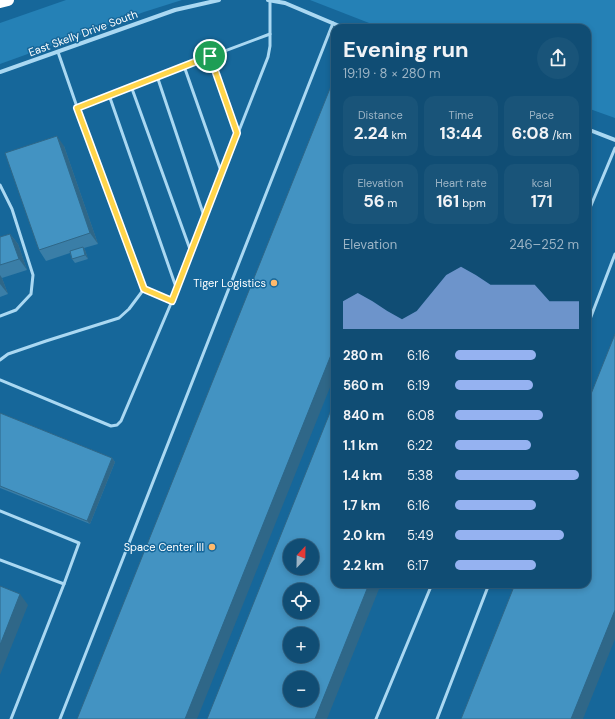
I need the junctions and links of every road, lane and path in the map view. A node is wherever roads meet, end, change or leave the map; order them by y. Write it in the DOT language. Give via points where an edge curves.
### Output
graph roads {
  1 [pos="8,0"];
  2 [pos="219,0"];
  3 [pos="269,0"];
  4 [pos="0,2"];
  5 [pos="333,23"];
  6 [pos="331,28"];
  7 [pos="270,34"];
  8 [pos="58,52"];
  9 [pos="210,56"];
  10 [pos="184,66"];
  11 [pos="0,72"];
  12 [pos="157,76"];
  13 [pos="131,86"];
  14 [pos="109,95"];
  15 [pos="77,108"];
  16 [pos="591,131"];
  17 [pos="237,133"];
  18 [pos="615,140"];
  19 [pos="615,148"];
  20 [pos="222,174"];
  21 [pos="0,185"];
  22 [pos="591,205"];
  23 [pos="204,216"];
  24 [pos="191,253"];
  25 [pos="615,254"];
  26 [pos="144,289"];
  27 [pos="177,290"];
  28 [pos="172,301"];
  29 [pos="0,316"];
  30 [pos="591,317"];
  31 [pos="0,360"];
  32 [pos="0,380"];
  33 [pos="0,511"];
  34 [pos="0,560"];
  35 [pos="64,584"];
  36 [pos="430,588"];
  37 [pos="487,588"];
  38 [pos="11,719"];
  39 [pos="60,719"];
  40 [pos="376,719"];
  41 [pos="437,719"];
  1 -- 4 [label="highway"];
  2 -- 8 [label="street, East Skelly Drive South" via="175,10"];
  3 -- 5 [label="street" via="285,3"];
  3 -- 7 [label="lane"];
  6 -- 39 [label="lane"];
  7 -- 9 [label="lane"];
  7 -- 17 [label="lane" via="268,57"];
  8 -- 11 [label="street, East Skelly Drive South"];
  8 -- 15 [label="lane"];
  9 -- 10 [label="lane"];
  9 -- 17 [label="lane"];
  10 -- 12 [label="lane"];
  10 -- 20 [label="lane"];
  12 -- 13 [label="lane"];
  12 -- 23 [label="lane"];
  13 -- 14 [label="lane"];
  13 -- 24 [label="lane"];
  14 -- 15 [label="lane"];
  14 -- 27 [label="lane"];
  15 -- 26 [label="lane"];
  16 -- 18 [label="street"];
  17 -- 20 [label="lane"];
  19 -- 22 [label="lane"];
  20 -- 23 [label="lane"];
  21 -- 29 [label="lane" via="12,209 33,276 30,294 16,310"];
  23 -- 24 [label="lane"];
  24 -- 27 [label="lane"];
  25 -- 30 [label="lane"];
  26 -- 28 [label="lane"];
  26 -- 31 [label="lane" via="119,318 46,340 8,354"];
  27 -- 28 [label="lane"];
  28 -- 32 [label="lane" via="121,422 116,425 111,426"];
  33 -- 35 [label="lane" via="79,543"];
  34 -- 35 [label="lane"];
  35 -- 38 [label="lane"];
  36 -- 40 [label="lane"];
  37 -- 41 [label="lane"];
}
